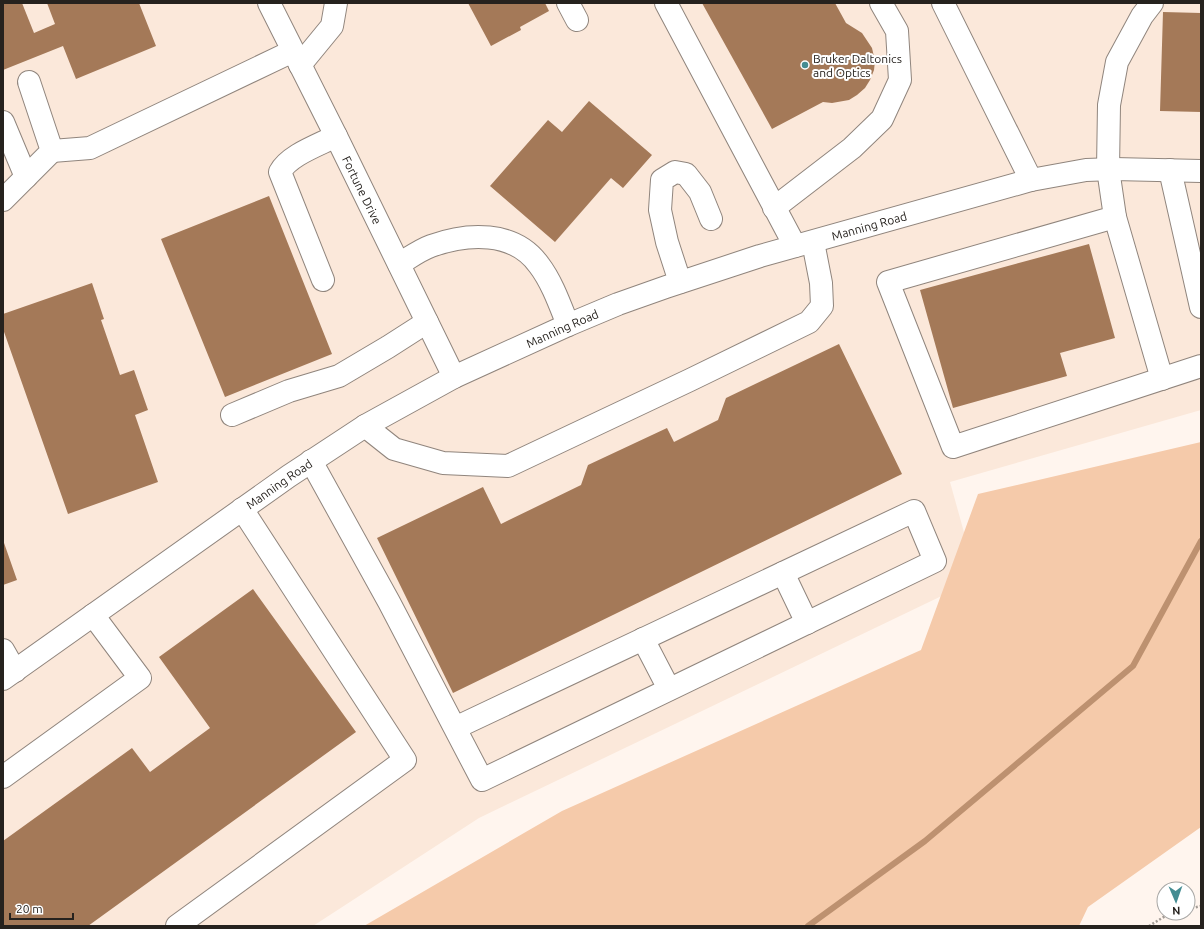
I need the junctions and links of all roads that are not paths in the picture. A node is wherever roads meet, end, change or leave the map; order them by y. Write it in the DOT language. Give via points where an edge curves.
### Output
graph roads {
  1 [pos="269,3"];
  2 [pos="336,3"];
  3 [pos="666,3"];
  4 [pos="881,3"];
  5 [pos="943,3"];
  6 [pos="1152,3"];
  7 [pos="297,58"];
  8 [pos="29,82"];
  9 [pos="3,122"];
  10 [pos="336,136"];
  11 [pos="52,152"];
  12 [pos="1108,169"];
  13 [pos="1170,170"];
  14 [pos="1201,171"];
  15 [pos="26,177"];
  16 [pos="1031,180"];
  17 [pos="3,200"];
  18 [pos="774,208"];
  19 [pos="1115,218"];
  20 [pos="711,219"];
  21 [pos="804,244"];
  22 [pos="399,264"];
  23 [pos="323,280"];
  24 [pos="680,282"];
  25 [pos="1201,307"];
  26 [pos="427,322"];
  27 [pos="568,325"];
  28 [pos="1201,366"];
  29 [pos="454,377"];
  30 [pos="1162,378"];
  31 [pos="232,415"];
  32 [pos="365,426"];
  33 [pos="311,461"];
  34 [pos="242,509"];
  35 [pos="783,573"];
  36 [pos="93,615"];
  37 [pos="807,623"];
  38 [pos="643,639"];
  39 [pos="3,650"];
  40 [pos="9,675"];
  41 [pos="669,689"];
  42 [pos="455,728"];
  43 [pos="3,778"];
  44 [pos="177,926"];
  1 -- 7 [label="street, Fortune Drive"];
  2 -- 7 [label="street" via="332,26"];
  3 -- 18 [label="street"];
  4 -- 18 [label="street" via="897,31 900,80 882,119 852,148"];
  5 -- 16 [label="street"];
  6 -- 12 [label="street" via="1117,62 1109,105"];
  7 -- 10 [label="street, Fortune Drive"];
  7 -- 11 [label="street" via="90,148"];
  8 -- 11 [label="street"];
  9 -- 15 [label="street"];
  10 -- 22 [label="street, Fortune Drive"];
  10 -- 23 [label="street" via="298,155 286,163 280,172"];
  11 -- 15 [label="street"];
  12 -- 13 [label="street, Manning Road"];
  12 -- 16 [label="street, Manning Road" via="1086,170"];
  12 -- 19 [label="street"];
  13 -- 14 [label="street, Manning Road"];
  13 -- 25 [label="street"];
  15 -- 17 [label="street"];
  16 -- 21 [label="street, Manning Road"];
  18 -- 21 [label="street"];
  19 -- 30 [label="street"];
  19 -- 30 [label="street" via="888,282 953,447"];
  20 -- 24 [label="street" via="700,192 686,174 675,172 662,180 660,210"];
  21 -- 24 [label="street, Manning Road"];
  21 -- 32 [label="street" via="821,284 822,306 809,322 508,466 443,462 394,448"];
  22 -- 26 [label="street, Fortune Drive"];
  22 -- 27 [label="street" via="429,247 457,238 481,236 505,240 526,250 540,265"];
  24 -- 27 [label="street, Manning Road"];
  26 -- 29 [label="street, Fortune Drive"];
  26 -- 31 [label="street" via="339,376 289,391"];
  27 -- 29 [label="street, Manning Road"];
  28 -- 30 [label="street"];
  29 -- 32 [label="street, Manning Road"];
  32 -- 33 [label="street, Manning Road"];
  33 -- 34 [label="street, Manning Road"];
  33 -- 42 [label="street" via="390,602"];
  34 -- 36 [label="street, Manning Road"];
  34 -- 44 [label="street" via="405,760"];
  35 -- 37 [label="street"];
  35 -- 37 [label="street" via="914,510 935,561"];
  35 -- 38 [label="street"];
  36 -- 40 [label="street, Manning Road"];
  36 -- 43 [label="street" via="140,678"];
  37 -- 41 [label="street"];
  38 -- 41 [label="street"];
  38 -- 42 [label="street"];
  39 -- 40 [label="street"];
  41 -- 42 [label="street" via="482,780"];
}
